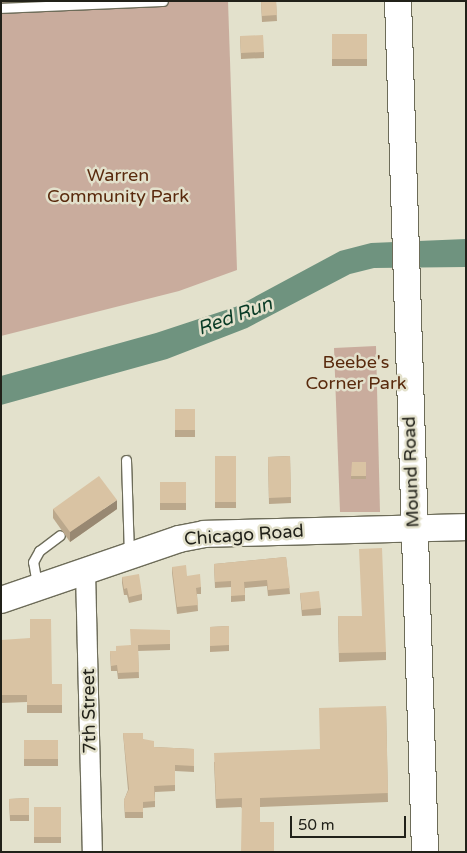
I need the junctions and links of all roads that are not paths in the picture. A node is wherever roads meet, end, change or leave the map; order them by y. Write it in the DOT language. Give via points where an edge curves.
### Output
graph roads {
  1 [pos="163,1"];
  2 [pos="398,1"];
  3 [pos="1,8"];
  4 [pos="126,460"];
  5 [pos="413,527"];
  6 [pos="466,527"];
  7 [pos="60,535"];
  8 [pos="129,555"];
  9 [pos="85,571"];
  10 [pos="38,587"];
  11 [pos="1,600"];
  12 [pos="92,852"];
  13 [pos="424,852"];
  1 -- 3 [label="lane"];
  2 -- 5 [label="main road, Mound Road"];
  4 -- 8 [label="lane"];
  5 -- 6 [label="main road, Chicago Road"];
  5 -- 8 [label="main road, Chicago Road" via="204,534"];
  5 -- 13 [label="main road, Mound Road"];
  7 -- 10 [label="lane" via="39,551 33,562"];
  8 -- 9 [label="main road, Chicago Road"];
  9 -- 10 [label="main road, Chicago Road"];
  9 -- 12 [label="street, 7th Street"];
  10 -- 11 [label="main road, Chicago Road"];
}
